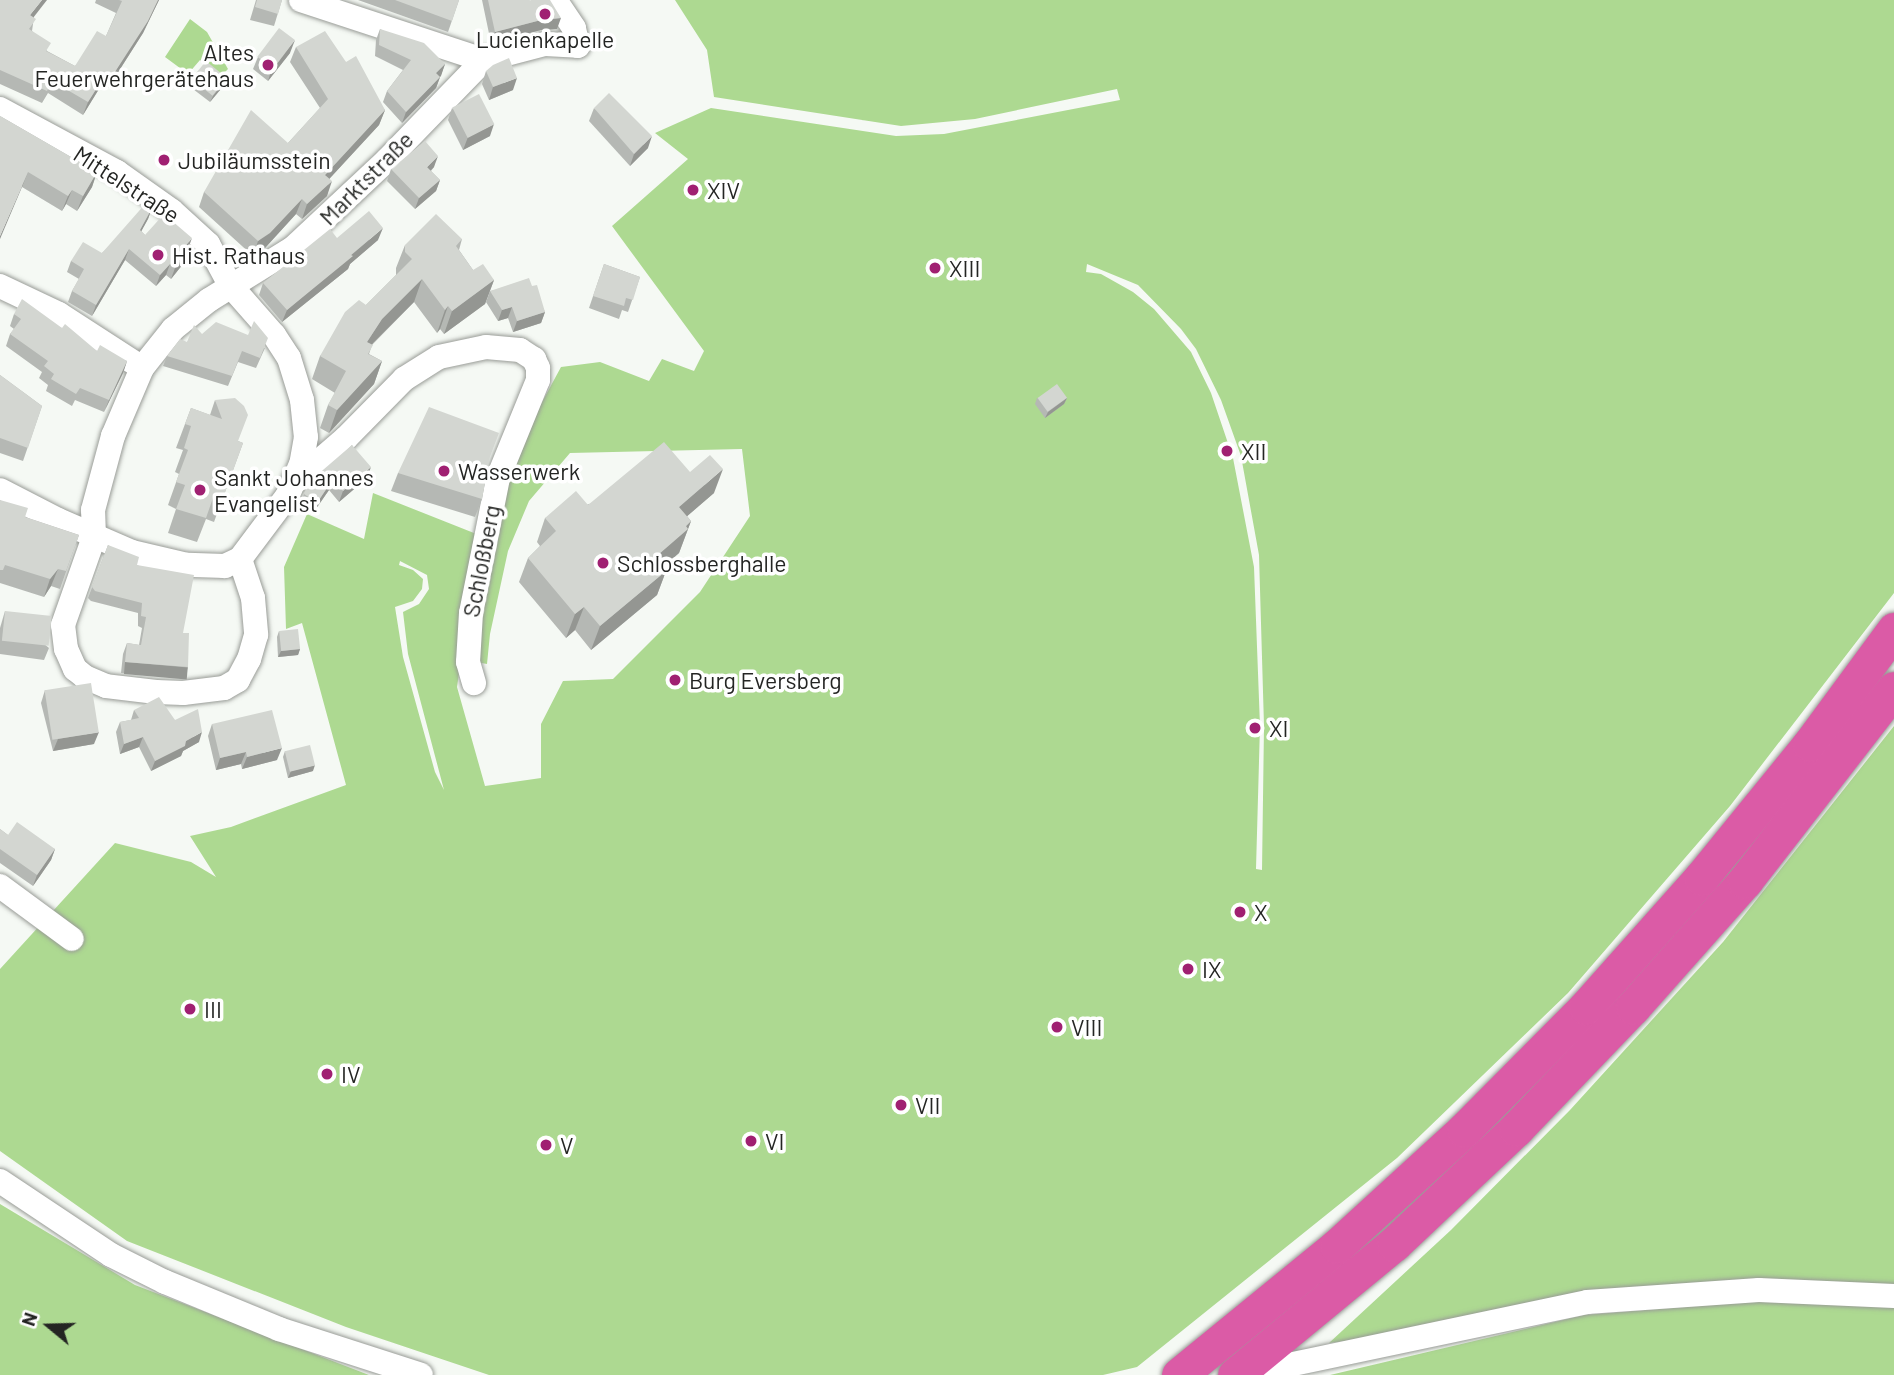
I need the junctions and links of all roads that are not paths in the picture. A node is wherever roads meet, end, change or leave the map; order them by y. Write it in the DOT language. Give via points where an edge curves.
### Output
graph roads {
  1 [pos="301,0"];
  2 [pos="555,0"];
  3 [pos="484,60"];
  4 [pos="0,109"];
  5 [pos="230,285"];
  6 [pos="0,286"];
  7 [pos="142,368"];
  8 [pos="295,481"];
  9 [pos="0,490"];
  10 [pos="94,537"];
  11 [pos="240,559"];
  12 [pos="1894,630"];
  13 [pos="474,683"];
  14 [pos="1894,689"];
  15 [pos="0,886"];
  16 [pos="72,939"];
  17 [pos="0,1181"];
  18 [pos="1894,1296"];
  19 [pos="421,1375"];
  20 [pos="1179,1375"];
  21 [pos="1235,1375"];
  22 [pos="1241,1375"];
  1 -- 3 [label="street"];
  2 -- 3 [label="street" via="574,28 578,46 545,44"];
  3 -- 5 [label="street, Marktstraße" via="293,248"];
  4 -- 5 [label="street, Mittelstraße" via="117,172 157,199 208,244"];
  5 -- 7 [label="street, Marktstraße" via="173,329"];
  5 -- 8 [label="street" via="280,344 296,376 306,437"];
  6 -- 7 [label="street" via="59,314"];
  7 -- 10 [label="street, Marktstraße" via="113,436 93,510"];
  8 -- 11 [label="street" via="272,520"];
  8 -- 13 [label="street, Schloßberg" via="404,379 439,357 486,347 520,350 534,359 538,380 498,478 471,613 468,662"];
  9 -- 10 [label="street"];
  10 -- 11 [label="street" via="187,565 225,566"];
  10 -- 11 [label="street, Marktstraße" via="66,611 66,649 75,669 85,677 131,690 183,693 224,688 238,680 256,635 253,598"];
  12 -- 20 [label="highway" via="1810,744 1701,878 1586,1007 1464,1130 1337,1246"];
  14 -- 21 [label="highway" via="1745,881 1516,1129 1394,1244"];
  15 -- 16 [label="street"];
  17 -- 19 [label="street" via="111,1255 177,1288 279,1329"];
  18 -- 22 [label="street" via="1759,1290 1587,1302"];
}
